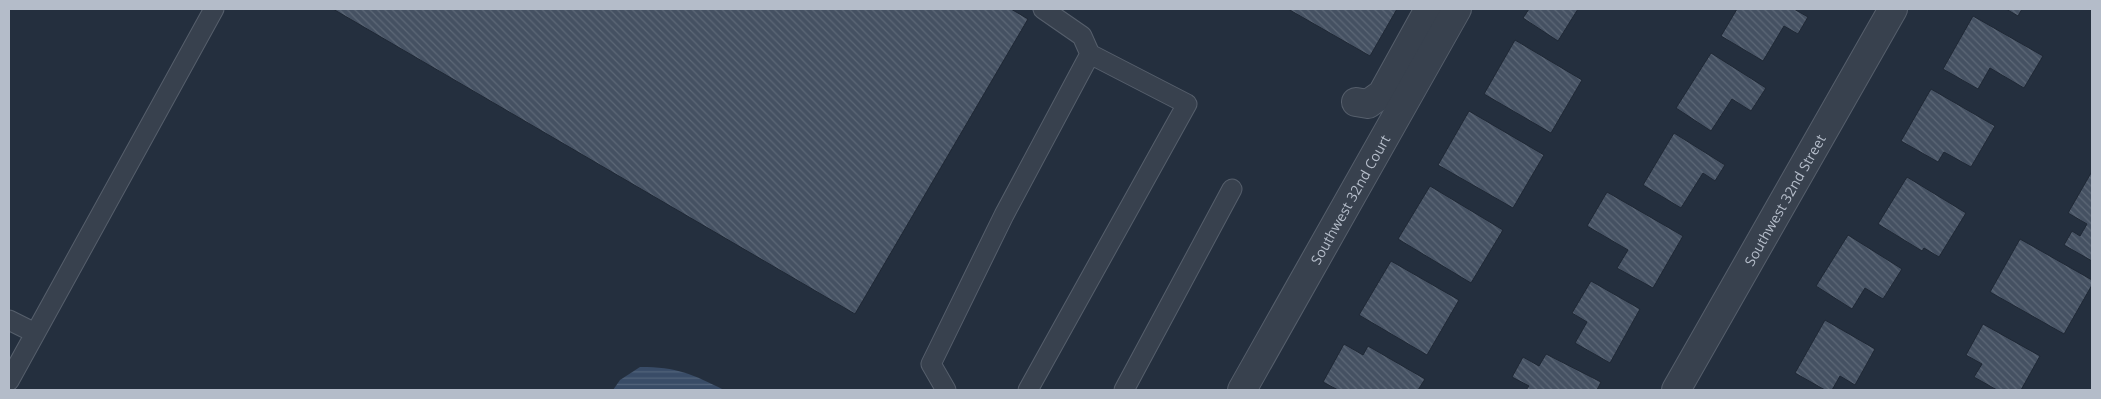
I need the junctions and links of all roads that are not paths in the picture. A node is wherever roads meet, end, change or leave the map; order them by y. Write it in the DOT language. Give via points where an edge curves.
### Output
graph roads {
  1 [pos="214,9"];
  2 [pos="1043,9"];
  3 [pos="1429,9"];
  4 [pos="1457,9"];
  5 [pos="1893,9"];
  6 [pos="1090,54"];
  7 [pos="1356,102"];
  8 [pos="1232,189"];
  9 [pos="9,320"];
  10 [pos="35,333"];
  11 [pos="9,381"];
  12 [pos="946,390"];
  13 [pos="1028,390"];
  14 [pos="1124,390"];
  15 [pos="1242,390"];
  16 [pos="1676,390"];
  1 -- 10 [label="lane"];
  2 -- 6 [label="lane" via="1082,36"];
  3 -- 7 [label="street" via="1382,94 1368,104"];
  4 -- 15 [label="street, Southwest 32nd Court"];
  5 -- 16 [label="street, Southwest 32nd Street"];
  6 -- 12 [label="lane" via="1004,215 931,364"];
  6 -- 13 [label="lane" via="1187,104"];
  8 -- 14 [label="lane"];
  9 -- 10 [label="lane"];
  10 -- 11 [label="lane"];
}
